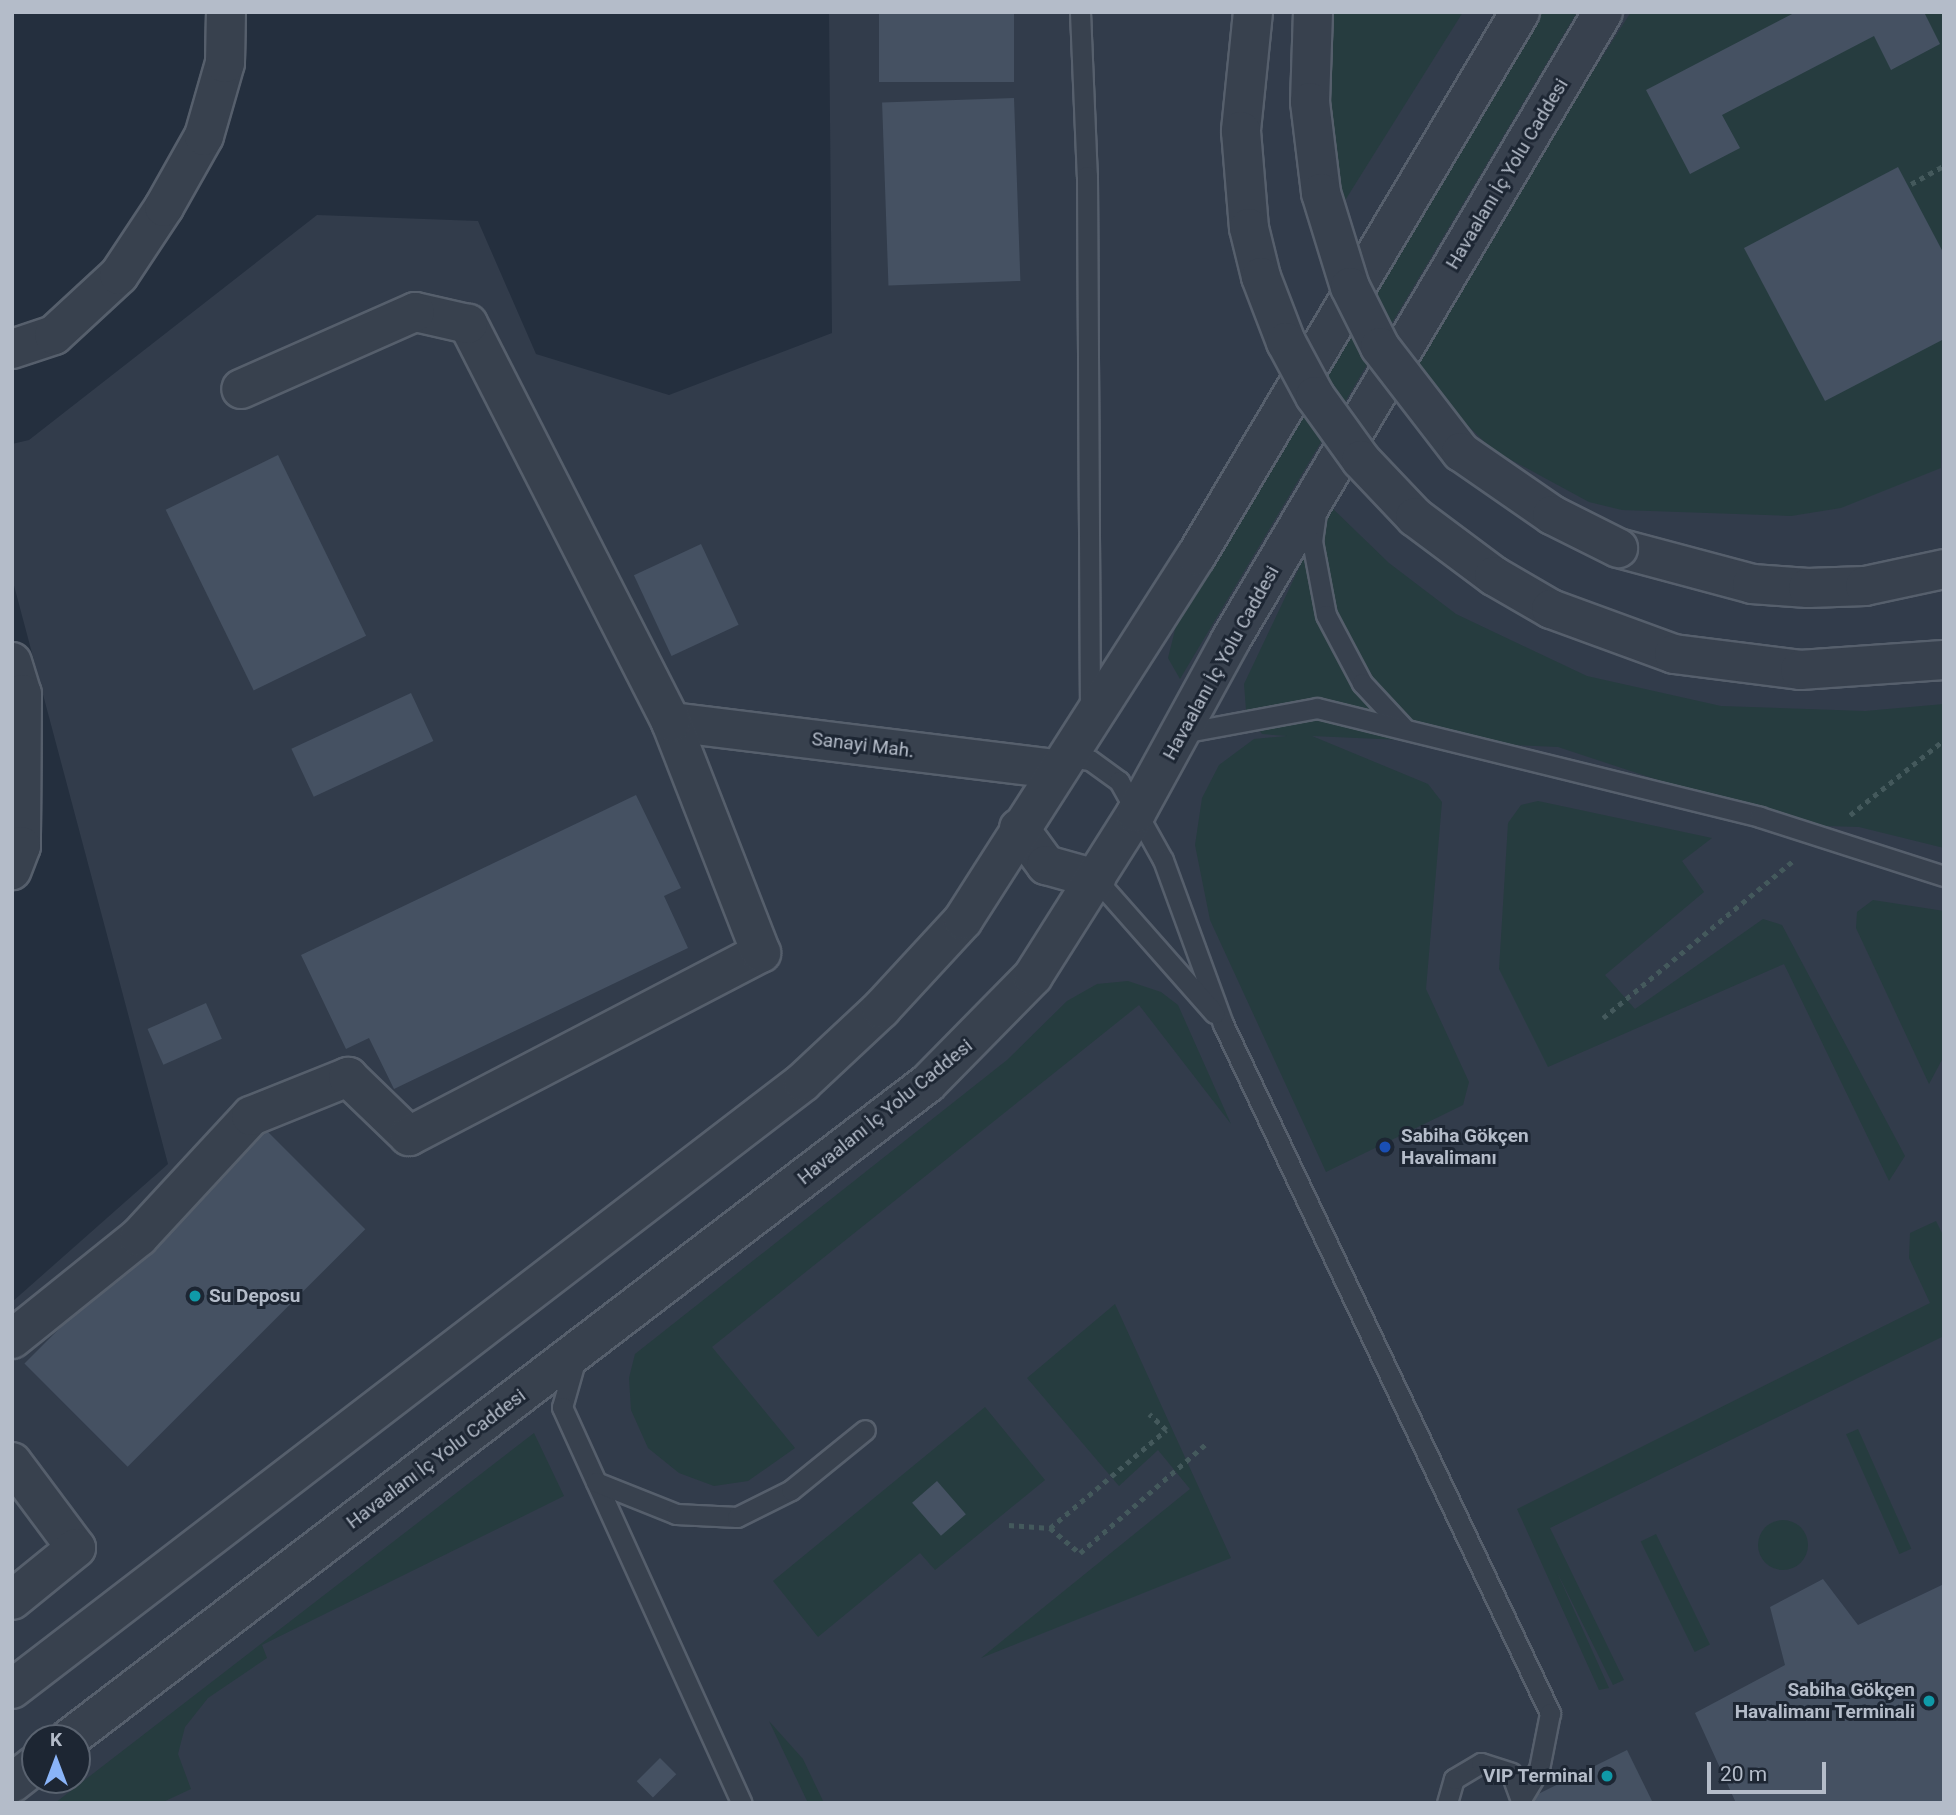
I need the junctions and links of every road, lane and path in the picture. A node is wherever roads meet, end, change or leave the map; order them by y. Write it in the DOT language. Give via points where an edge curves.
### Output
graph roads {
  1 [pos="226,12"];
  2 [pos="1080,12"];
  3 [pos="1253,12"];
  4 [pos="1313,12"];
  5 [pos="1520,12"];
  6 [pos="1603,12"];
  7 [pos="1944,166"];
  8 [pos="1912,184"];
  9 [pos="12,349"];
  10 [pos="241,389"];
  11 [pos="1319,489"];
  12 [pos="1944,569"];
  13 [pos="1944,660"];
  14 [pos="12,662"];
  15 [pos="1090,716"];
  16 [pos="671,722"];
  17 [pos="1403,727"];
  18 [pos="1182,733"];
  19 [pos="1059,763"];
  20 [pos="1136,813"];
  21 [pos="1019,828"];
  22 [pos="12,870"];
  23 [pos="1944,876"];
  24 [pos="1096,878"];
  25 [pos="1671,959"];
  26 [pos="1604,1018"];
  27 [pos="1223,1024"];
  28 [pos="12,1339"];
  29 [pos="578,1351"];
  30 [pos="1149,1414"];
  31 [pos="865,1430"];
  32 [pos="1206,1444"];
  33 [pos="12,1462"];
  34 [pos="596,1482"];
  35 [pos="1009,1525"];
  36 [pos="1050,1528"];
  37 [pos="12,1600"];
  38 [pos="12,1689"];
  39 [pos="88,1724"];
  40 [pos="1522,1799"];
  41 [pos="742,1803"];
  42 [pos="1447,1803"];
  1 -- 9 [label="street" via="225,63 204,136 164,207 119,275 54,335"];
  2 -- 15 [label="lane" via="1087,176"];
  3 -- 13 [label="street, bridge" via="1241,131 1249,228 1261,277 1286,342 1315,396 1361,460 1415,517 1494,576 1551,608 1674,654 1800,670"];
  4 -- 12 [label="street, bridge" via="1310,102 1321,193 1350,287 1380,347 1461,452 1552,515 1618,548 1752,584 1865,586"];
  5 -- 15 [label="street" via="1196,556"];
  6 -- 11 [label="street, Havaalanı İç Yolu Caddesi"];
  7 -- 8 [label="path"];
  10 -- 16 [label="street" via="415,312 468,324"];
  11 -- 17 [label="lane" via="1312,541 1326,615 1362,683"];
  11 -- 18 [label="street, Havaalanı İç Yolu Caddesi"];
  14 -- 22 [label="street" via="22,694 20,846"];
  15 -- 19 [label="street"];
  16 -- 19 [label="street, Sanayi Mah."];
  16 -- 28 [label="street" via="761,953 409,1136 348,1077 251,1116 139,1237"];
  17 -- 18 [label="lane" via="1317,708"];
  17 -- 23 [label="lane" via="1760,817"];
  18 -- 20 [label="street, Havaalanı İç Yolu Caddesi"];
  19 -- 20 [label="lane" via="1090,760 1119,781"];
  19 -- 21 [label="street"];
  20 -- 24 [label="street, Havaalanı İç Yolu Caddesi"];
  20 -- 27 [label="lane" via="1163,860"];
  21 -- 24 [label="street" via="1046,865"];
  21 -- 38 [label="street" via="962,920 881,1009 803,1082"];
  24 -- 27 [label="lane"];
  24 -- 29 [label="street, Havaalanı İç Yolu Caddesi" via="1033,976 970,1046"];
  25 -- 26 [label="path"];
  27 -- 40 [label="lane" via="1550,1713 1539,1769"];
  29 -- 34 [label="lane" via="562,1407"];
  29 -- 39 [label="street, Havaalanı İç Yolu Caddesi"];
  30 -- 36 [label="path" via="1166,1430"];
  31 -- 34 [label="lane" via="791,1490 737,1517 676,1514"];
  32 -- 36 [label="path" via="1080,1553"];
  33 -- 37 [label="street" via="76,1548"];
  34 -- 41 [label="lane"];
  35 -- 36 [label="path"];
  40 -- 42 [label="lane" via="1511,1773 1481,1763 1454,1779"];
}
